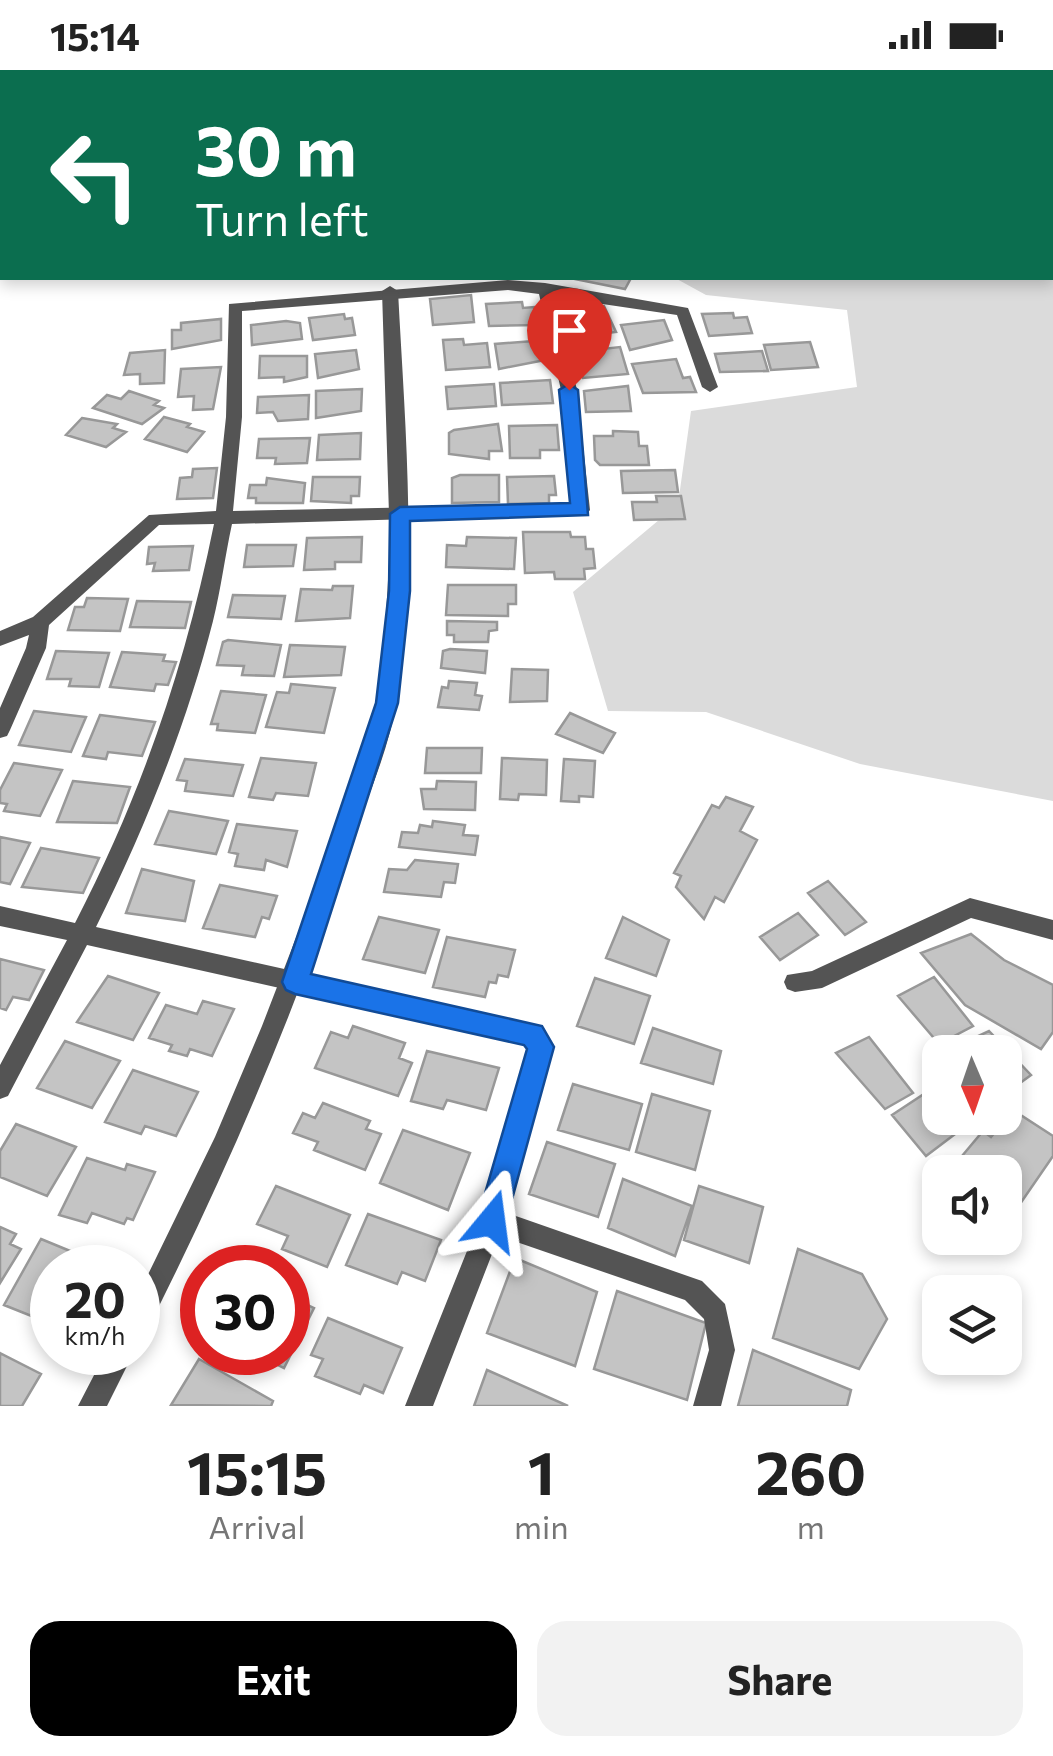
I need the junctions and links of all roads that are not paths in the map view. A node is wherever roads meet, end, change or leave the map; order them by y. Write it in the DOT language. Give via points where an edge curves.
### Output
graph roads {
  1 [pos="544,288"];
  2 [pos="390,291"];
  3 [pos="710,387"];
  4 [pos="400,514"];
  5 [pos="226,517"];
  6 [pos="40,622"];
  7 [pos="0,639"];
  8 [pos="0,730"];
  9 [pos="0,916"];
  10 [pos="1053,930"];
  11 [pos="85,934"];
  12 [pos="295,982"];
  13 [pos="796,982"];
  14 [pos="0,1088"];
  15 [pos="492,1221"];
  16 [pos="160,1279"];
  17 [pos="109,1375"];
  18 [pos="92,1406"];
  19 [pos="419,1406"];
  20 [pos="707,1406"];
  1 -- 2 [label="street"];
  1 -- 3 [label="street" via="683,311"];
  1 -- 4 [label="street" via="569,390 581,510"];
  2 -- 4 [label="street"];
  2 -- 5 [label="street" via="234,308"];
  4 -- 5 [label="street"];
  4 -- 12 [label="street" via="400,591 387,703"];
  5 -- 6 [label="street" via="155,519"];
  5 -- 11 [label="street" via="193,670 145,805"];
  6 -- 7 [label="street"];
  6 -- 8 [label="street" via="36,648"];
  9 -- 11 [label="street"];
  10 -- 13 [label="street" via="970,908 814,981"];
  11 -- 12 [label="street"];
  11 -- 14 [label="street"];
  12 -- 15 [label="street" via="532,1034 540,1047"];
  12 -- 16 [label="street"];
  15 -- 19 [label="street"];
  15 -- 20 [label="street" via="693,1290 716,1313 722,1350"];
  17 -- 18 [label="street"];
}
